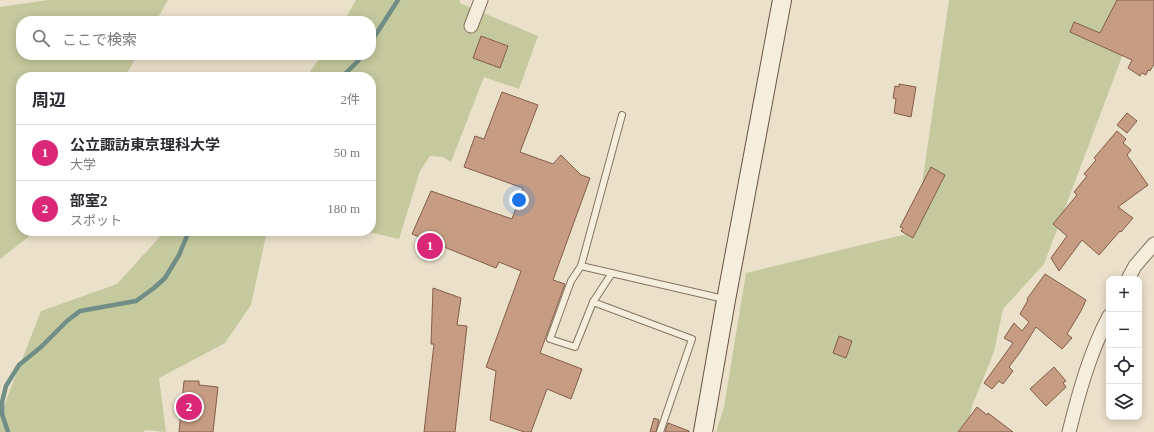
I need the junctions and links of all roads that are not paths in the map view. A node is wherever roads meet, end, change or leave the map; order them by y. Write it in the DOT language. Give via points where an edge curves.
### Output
graph roads {
  1 [pos="481,0"];
  2 [pos="782,0"];
  3 [pos="471,26"];
  4 [pos="622,114"];
  5 [pos="1154,244"];
  6 [pos="581,266"];
  7 [pos="612,273"];
  8 [pos="1130,276"];
  9 [pos="726,300"];
  10 [pos="593,302"];
  11 [pos="1106,322"];
  12 [pos="660,432"];
  13 [pos="703,432"];
  14 [pos="1069,432"];
  1 -- 3 [label="street"];
  2 -- 9 [label="street"];
  4 -- 6 [label="lane"];
  5 -- 8 [label="street"];
  6 -- 7 [label="lane"];
  6 -- 10 [label="lane" via="571,281 550,339 575,347"];
  7 -- 9 [label="lane"];
  7 -- 10 [label="lane"];
  9 -- 13 [label="street"];
  10 -- 12 [label="lane" via="692,338"];
  11 -- 14 [label="street" via="1097,338"];
}
